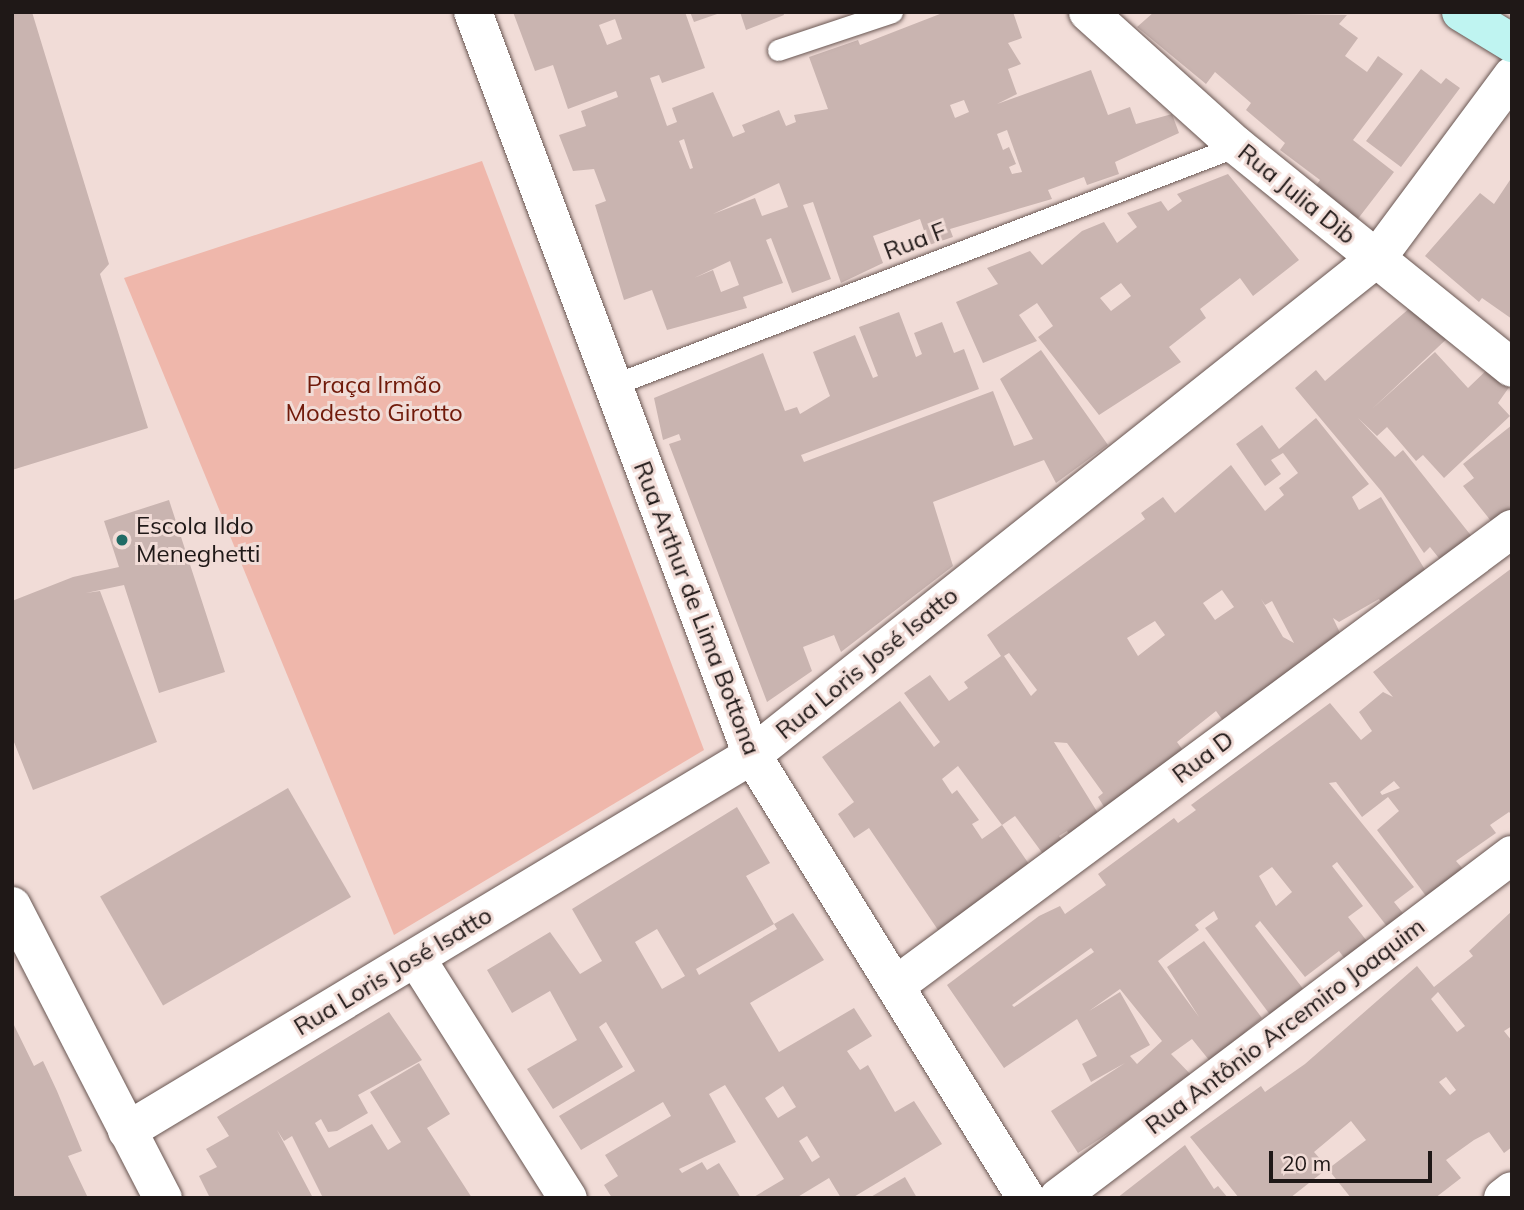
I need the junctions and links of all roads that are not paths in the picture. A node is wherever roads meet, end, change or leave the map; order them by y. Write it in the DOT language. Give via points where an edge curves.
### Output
graph roads {
  1 [pos="473,12"];
  2 [pos="892,12"];
  3 [pos="1088,12"];
  4 [pos="1461,12"];
  5 [pos="1512,43"];
  6 [pos="778,50"];
  7 [pos="1512,76"];
  8 [pos="1237,146"];
  9 [pos="1377,258"];
  10 [pos="1512,368"];
  11 [pos="613,385"];
  12 [pos="1512,529"];
  13 [pos="751,755"];
  14 [pos="1512,855"];
  15 [pos="12,906"];
  16 [pos="416,958"];
  17 [pos="895,986"];
  18 [pos="127,1131"];
  19 [pos="1512,1191"];
  20 [pos="163,1198"];
  21 [pos="568,1198"];
  22 [pos="1026,1198"];
  23 [pos="1058,1198"];
  24 [pos="1503,1198"];
  1 -- 11 [label="street, Rua Arthur de Lima Bottona"];
  2 -- 6 [label="lane"];
  3 -- 8 [label="street, Rua Julia Dib"];
  4 -- 5 [label="main road"];
  7 -- 9 [label="street, Rua Loris José Isatto"];
  8 -- 9 [label="street, Rua Julia Dib"];
  8 -- 11 [label="lane, Rua F"];
  9 -- 10 [label="street, Rua Julia Dib"];
  9 -- 13 [label="street, Rua Loris José Isatto"];
  11 -- 13 [label="street, Rua Arthur de Lima Bottona"];
  12 -- 17 [label="street, Rua D"];
  13 -- 16 [label="street, Rua Loris José Isatto"];
  13 -- 17 [label="street, Rua Arthur de Lima Bottona"];
  14 -- 23 [label="street, Rua Antônio Arcemiro Joaquim"];
  15 -- 18 [label="street"];
  16 -- 18 [label="street, Rua Loris José Isatto"];
  16 -- 21 [label="street"];
  17 -- 22 [label="street, Rua Arthur de Lima Bottona"];
  18 -- 20 [label="street"];
  19 -- 24 [label="street"];
}
